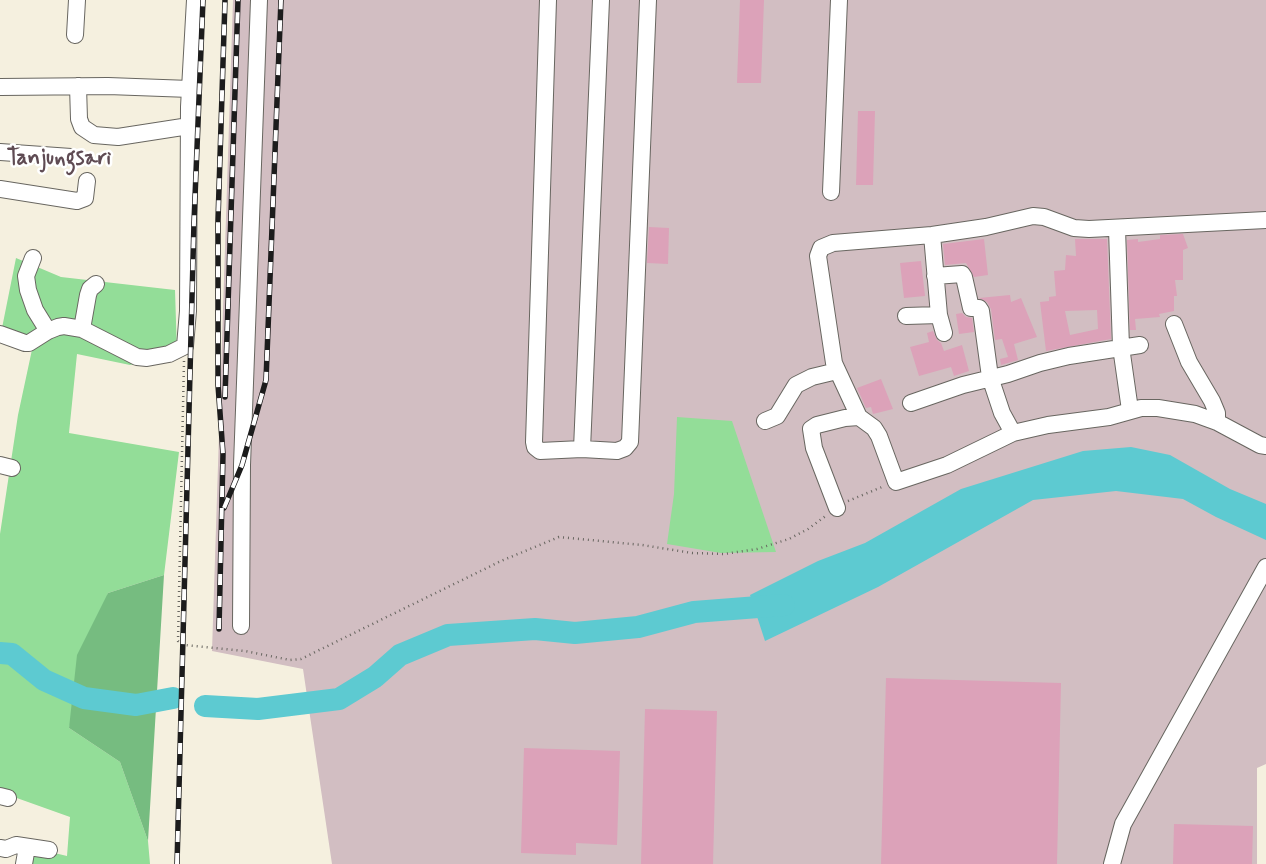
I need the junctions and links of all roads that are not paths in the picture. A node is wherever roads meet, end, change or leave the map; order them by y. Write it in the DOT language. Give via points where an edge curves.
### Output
graph roads {
  1 [pos="77,0"];
  2 [pos="195,0"];
  3 [pos="259,0"];
  4 [pos="548,0"];
  5 [pos="601,0"];
  6 [pos="648,0"];
  7 [pos="839,0"];
  8 [pos="75,35"];
  9 [pos="78,86"];
  10 [pos="0,87"];
  11 [pos="190,89"];
  12 [pos="189,126"];
  13 [pos="0,152"];
  14 [pos="71,157"];
  15 [pos="87,181"];
  16 [pos="0,189"];
  17 [pos="831,192"];
  18 [pos="1266,220"];
  19 [pos="1116,229"];
  20 [pos="932,235"];
  21 [pos="33,258"];
  22 [pos="935,276"];
  23 [pos="96,284"];
  24 [pos="939,315"];
  25 [pos="906,316"];
  26 [pos="1174,324"];
  27 [pos="82,329"];
  28 [pos="48,331"];
  29 [pos="944,333"];
  30 [pos="0,334"];
  31 [pos="1140,345"];
  32 [pos="1122,347"];
  33 [pos="837,371"];
  34 [pos="990,377"];
  35 [pos="912,403"];
  36 [pos="1130,410"];
  37 [pos="859,417"];
  38 [pos="765,421"];
  39 [pos="1217,422"];
  40 [pos="1013,433"];
  41 [pos="1266,446"];
  42 [pos="582,449"];
  43 [pos="837,508"];
  44 [pos="1264,571"];
  45 [pos="241,626"];
  46 [pos="27,847"];
  47 [pos="0,848"];
  48 [pos="49,850"];
  49 [pos="24,864"];
  50 [pos="1112,864"];
  1 -- 8 [label="street"];
  2 -- 11 [label="street"];
  3 -- 45 [label="street" via="242,465"];
  4 -- 42 [label="street" via="534,442 540,451"];
  5 -- 42 [label="street"];
  6 -- 42 [label="street" via="630,442 617,450"];
  7 -- 17 [label="street"];
  9 -- 10 [label="street"];
  9 -- 11 [label="street"];
  9 -- 12 [label="street" via="79,119 82,127 94,135 118,137"];
  11 -- 12 [label="street"];
  12 -- 27 [label="street" via="188,311 184,346 160,357 137,357"];
  13 -- 14 [label="street"];
  15 -- 16 [label="street" via="85,198 78,201"];
  18 -- 19 [label="street"];
  19 -- 20 [label="street" via="1074,228 1033,216"];
  19 -- 32 [label="street"];
  20 -- 22 [label="street"];
  20 -- 33 [label="street" via="848,241 821,248 818,262"];
  21 -- 28 [label="street" via="26,276 28,290"];
  22 -- 24 [label="street"];
  22 -- 34 [label="street" via="962,274 964,277 971,308 981,310"];
  23 -- 27 [label="street" via="88,295"];
  24 -- 25 [label="street"];
  24 -- 29 [label="street"];
  26 -- 39 [label="street" via="1189,362 1212,401"];
  27 -- 28 [label="street" via="64,326"];
  28 -- 30 [label="street" via="25,343"];
  31 -- 32 [label="street"];
  32 -- 34 [label="street" via="1069,356"];
  32 -- 36 [label="street"];
  33 -- 37 [label="street"];
  33 -- 38 [label="street" via="796,384 777,416"];
  34 -- 35 [label="street"];
  34 -- 40 [label="street" via="1002,413"];
  36 -- 39 [label="street" via="1182,410"];
  36 -- 40 [label="street" via="1109,417"];
  37 -- 40 [label="street" via="877,431 896,482 947,465"];
  37 -- 43 [label="street" via="817,425 811,430 814,448"];
  39 -- 41 [label="street"];
  44 -- 50 [label="street" via="1124,824"];
  46 -- 47 [label="street"];
  46 -- 48 [label="street"];
  46 -- 49 [label="street"];
}
